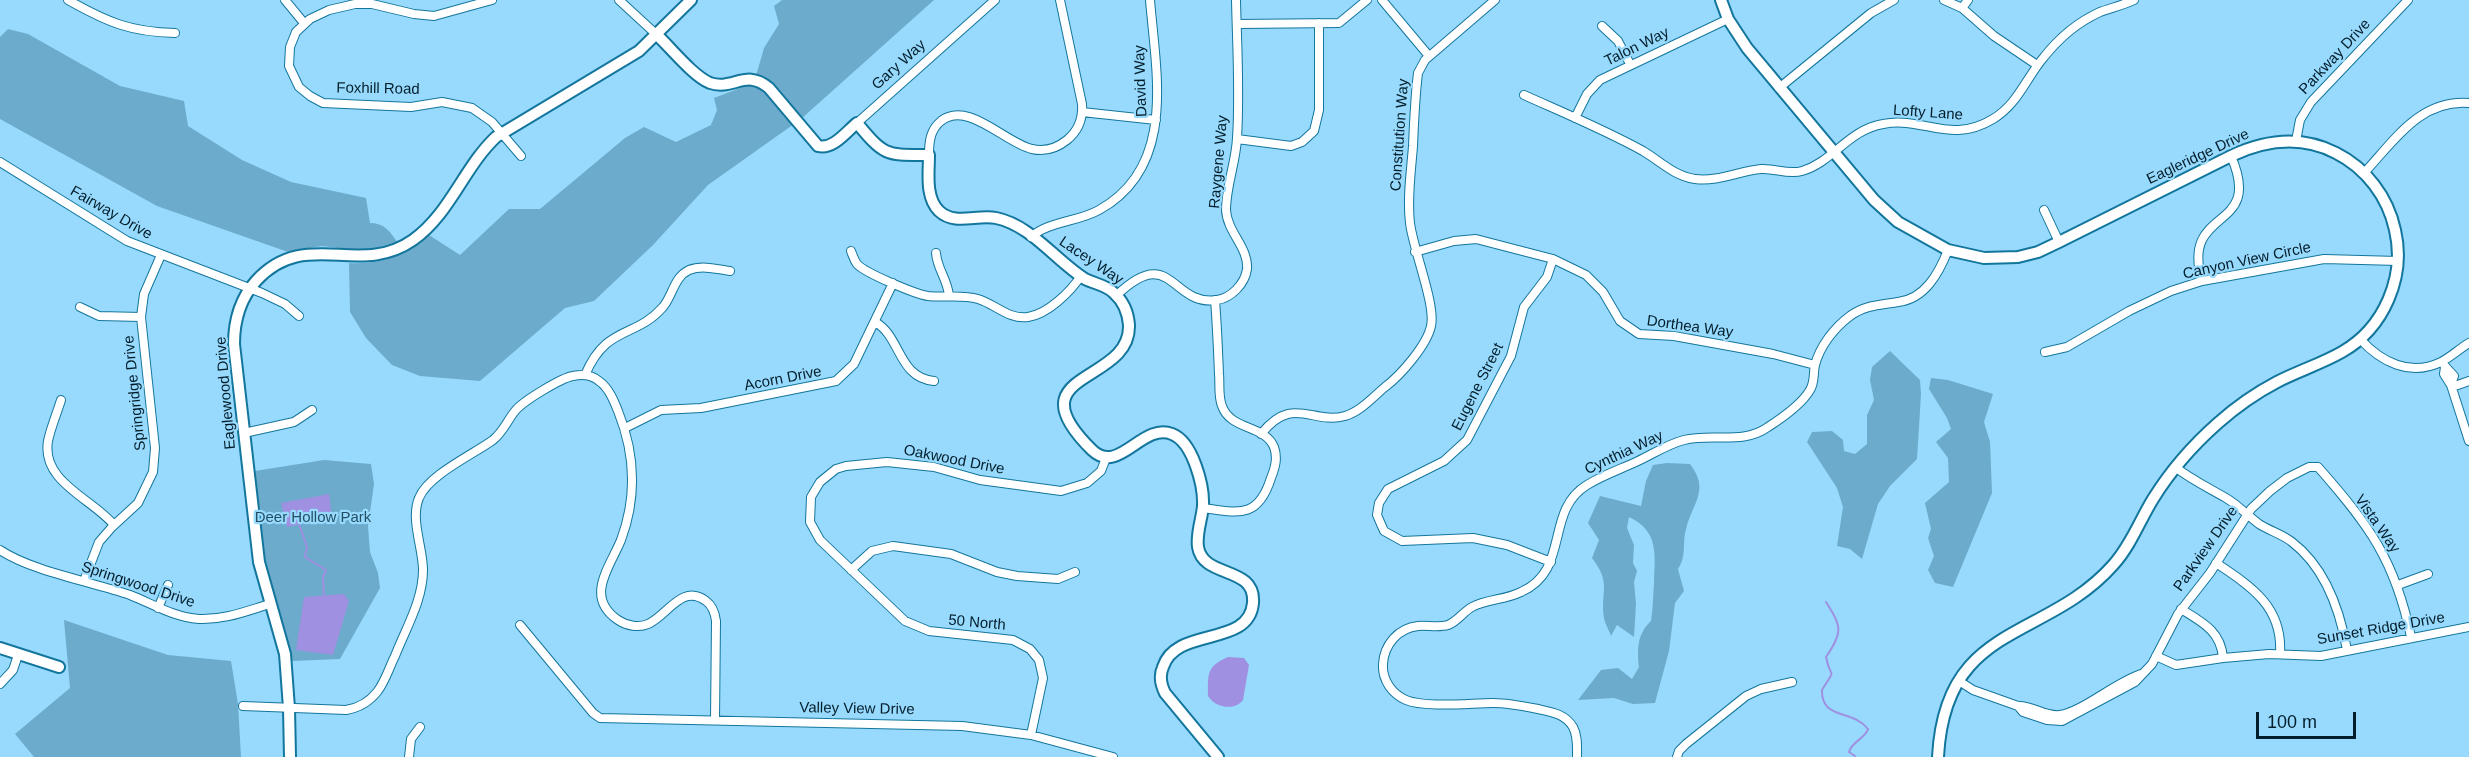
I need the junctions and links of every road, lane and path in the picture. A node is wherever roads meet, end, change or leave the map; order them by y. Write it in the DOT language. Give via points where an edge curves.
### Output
graph roads {
  1 [pos="68,0"];
  2 [pos="285,0"];
  3 [pos="492,0"];
  4 [pos="619,0"];
  5 [pos="691,0"];
  6 [pos="995,0"];
  7 [pos="1060,0"];
  8 [pos="1150,0"];
  9 [pos="1236,0"];
  10 [pos="1367,0"];
  11 [pos="1382,0"];
  12 [pos="1495,0"];
  13 [pos="1722,0"];
  14 [pos="1894,0"];
  15 [pos="1944,0"];
  16 [pos="1968,0"];
  17 [pos="2134,0"];
  18 [pos="2408,0"];
  19 [pos="1962,8"];
  20 [pos="1728,19"];
  21 [pos="304,23"];
  22 [pos="1319,23"];
  23 [pos="1237,24"];
  24 [pos="1602,26"];
  25 [pos="175,33"];
  26 [pos="657,35"];
  27 [pos="1429,56"];
  28 [pos="1630,64"];
  29 [pos="2037,65"];
  30 [pos="1779,88"];
  31 [pos="1524,95"];
  32 [pos="2469,103"];
  33 [pos="1082,112"];
  34 [pos="1575,118"];
  35 [pos="1156,120"];
  36 [pos="856,123"];
  37 [pos="502,132"];
  38 [pos="1237,139"];
  39 [pos="2296,141"];
  40 [pos="1832,152"];
  41 [pos="929,155"];
  42 [pos="522,156"];
  43 [pos="2230,156"];
  44 [pos="0,162"];
  45 [pos="2364,173"];
  46 [pos="2044,210"];
  47 [pos="1031,237"];
  48 [pos="2059,242"];
  49 [pos="1948,250"];
  50 [pos="851,251"];
  51 [pos="1415,252"];
  52 [pos="936,253"];
  53 [pos="161,255"];
  54 [pos="1553,259"];
  55 [pos="2398,261"];
  56 [pos="730,271"];
  57 [pos="1081,276"];
  58 [pos="2202,281"];
  59 [pos="893,283"];
  60 [pos="250,288"];
  61 [pos="949,296"];
  62 [pos="1116,296"];
  63 [pos="1215,300"];
  64 [pos="80,307"];
  65 [pos="299,316"];
  66 [pos="141,317"];
  67 [pos="875,322"];
  68 [pos="2360,339"];
  69 [pos="2469,343"];
  70 [pos="2045,352"];
  71 [pos="2444,364"];
  72 [pos="1815,365"];
  73 [pos="585,375"];
  74 [pos="934,381"];
  75 [pos="2469,381"];
  76 [pos="2451,386"];
  77 [pos="61,400"];
  78 [pos="312,410"];
  79 [pos="625,428"];
  80 [pos="244,433"];
  81 [pos="1261,434"];
  82 [pos="2469,441"];
  83 [pos="1106,458"];
  84 [pos="2318,467"];
  85 [pos="2175,468"];
  86 [pos="1203,508"];
  87 [pos="2247,514"];
  88 [pos="114,525"];
  89 [pos="0,550"];
  90 [pos="1551,562"];
  91 [pos="2216,563"];
  92 [pos="851,570"];
  93 [pos="1075,572"];
  94 [pos="2428,574"];
  95 [pos="84,581"];
  96 [pos="168,585"];
  97 [pos="2398,585"];
  98 [pos="270,604"];
  99 [pos="158,608"];
  100 [pos="2181,609"];
  101 [pos="520,625"];
  102 [pos="2469,627"];
  103 [pos="2411,637"];
  104 [pos="0,648"];
  105 [pos="2347,650"];
  106 [pos="2280,654"];
  107 [pos="18,655"];
  108 [pos="2156,656"];
  109 [pos="2223,657"];
  110 [pos="59,667"];
  111 [pos="1959,681"];
  112 [pos="1792,682"];
  113 [pos="0,684"];
  114 [pos="243,706"];
  115 [pos="289,708"];
  116 [pos="715,720"];
  117 [pos="420,727"];
  118 [pos="1031,735"];
  119 [pos="290,757"];
  120 [pos="409,757"];
  121 [pos="1113,757"];
  122 [pos="1218,757"];
  123 [pos="1577,757"];
  124 [pos="1677,757"];
  125 [pos="1938,757"];
  1 -- 25 [label="street" via="126,28"];
  2 -- 21 [label="street"];
  3 -- 21 [label="street" via="434,16 355,4 328,10"];
  4 -- 26 [label="street"];
  5 -- 26 [label="main road, Eaglewood Drive"];
  6 -- 36 [label="street, Gary Way"];
  7 -- 33 [label="street"];
  8 -- 35 [label="street, David Way"];
  9 -- 23 [label="street, Raygene Way"];
  10 -- 22 [label="street" via="1341,22"];
  11 -- 27 [label="street"];
  12 -- 27 [label="street, Constitution Way"];
  13 -- 20 [label="main road, Eagleridge Drive"];
  14 -- 30 [label="street" via="1870,13"];
  15 -- 19 [label="street"];
  16 -- 19 [label="street"];
  17 -- 29 [label="street, Lofty Lane" via="2079,24"];
  18 -- 39 [label="street, Parkway Drive" via="2311,102 2300,120"];
  19 -- 29 [label="street"];
  20 -- 28 [label="street, Talon Way"];
  20 -- 30 [label="main road, Eagleridge Drive"];
  21 -- 37 [label="street, Foxhill Road" via="294,37 289,59 294,80 309,96 336,104 460,104 484,115"];
  22 -- 23 [label="street"];
  22 -- 38 [label="street" via="1319,110 1314,130 1291,146"];
  23 -- 38 [label="street, Raygene Way"];
  24 -- 28 [label="street" via="1618,41"];
  26 -- 36 [label="main road, Gary Way" via="707,81 722,84 752,79 765,85 821,147 830,146"];
  26 -- 37 [label="main road, Eaglewood Drive" via="624,61"];
  27 -- 51 [label="street, Constitution Way" via="1417,81 1409,200"];
  28 -- 34 [label="street, Talon Way" via="1596,84"];
  29 -- 40 [label="street, Lofty Lane" via="2012,104 1980,126 1947,131 1912,123 1883,123 1863,130"];
  30 -- 40 [label="main road, Eagleridge Drive"];
  31 -- 34 [label="street, Lofty Lane"];
  32 -- 45 [label="street" via="2449,103 2427,111"];
  33 -- 35 [label="street"];
  33 -- 41 [label="street, Lacey Way" via="1069,138 1058,146 1041,150 1023,146 970,117 949,117 933,130"];
  34 -- 40 [label="street, Lofty Lane" via="1692,179 1760,169 1799,172"];
  35 -- 47 [label="street, David Way" via="1147,159 1119,196 1093,213 1041,229"];
  36 -- 41 [label="main road" via="883,151"];
  37 -- 42 [label="street, Foxhill Road"];
  37 -- 60 [label="main road, Eaglewood Drive" via="483,151 430,225 412,241 375,256 291,256 268,269"];
  38 -- 63 [label="street, Raygene Way" via="1227,215 1231,231 1245,254 1247,268 1236,290"];
  39 -- 43 [label="main road, Eagleridge Drive" via="2260,144"];
  39 -- 45 [label="main road, Eagleridge Drive" via="2335,152"];
  40 -- 49 [label="main road, Eagleridge Drive" via="1885,212 1918,236"];
  41 -- 47 [label="main road, Lacey Way" via="930,194 943,214 959,219 999,219"];
  43 -- 48 [label="main road, Eagleridge Drive"];
  43 -- 58 [label="street" via="2240,193 2230,212 2210,227 2199,243 2197,263"];
  44 -- 53 [label="street, Fairway Drive" via="117,236"];
  45 -- 55 [label="main road, Eagleridge Drive" via="2377,188 2391,216 2398,240"];
  46 -- 48 [label="street"];
  47 -- 57 [label="main road, Lacey Way"];
  48 -- 49 [label="main road, Eagleridge Drive" via="2027,255 2000,259"];
  49 -- 72 [label="street, Cynthia Way" via="1935,277 1922,292 1905,301 1869,306 1845,320 1828,339"];
  50 -- 59 [label="street" via="862,268"];
  51 -- 54 [label="street, Dorthea Way" via="1476,239"];
  51 -- 81 [label="street, Constitution Way" via="1432,320 1427,338 1405,366 1352,413 1338,418 1292,414 1274,421"];
  52 -- 61 [label="street"];
  53 -- 60 [label="street, Fairway Drive"];
  53 -- 66 [label="street, Springridge Drive" via="144,294"];
  54 -- 72 [label="street, Dorthea Way" via="1586,275 1603,292 1620,321 1639,334 1674,336"];
  54 -- 90 [label="street, Eugene Street" via="1547,278 1524,307 1511,356 1467,440 1444,461 1388,489 1377,515 1384,531 1402,542 1473,538 1507,544"];
  55 -- 58 [label="street, Canyon View Circle" via="2324,259"];
  55 -- 68 [label="main road, Eagleridge Drive" via="2386,306"];
  56 -- 73 [label="street" via="704,267 685,272 661,310 604,344"];
  57 -- 61 [label="street" via="1053,304 1030,317 1013,316 979,299"];
  57 -- 62 [label="main road, Lacey Way"];
  58 -- 70 [label="street, Canyon View Circle" via="2129,310 2067,347"];
  59 -- 61 [label="street" via="921,295"];
  59 -- 67 [label="street, Acorn Drive"];
  60 -- 65 [label="street, Fairway Drive" via="285,304"];
  60 -- 80 [label="main road, Eaglewood Drive" via="239,310 234,335"];
  62 -- 63 [label="street" via="1136,278 1152,273 1165,276 1202,299"];
  62 -- 83 [label="main road, Lacey Way" via="1128,319 1126,342 1112,360 1072,385 1064,405 1073,427 1093,450"];
  63 -- 81 [label="street" via="1222,406 1235,422"];
  64 -- 66 [label="street" via="99,316"];
  66 -- 88 [label="street, Springridge Drive" via="155,460 142,497"];
  67 -- 74 [label="street" via="883,327 911,371"];
  67 -- 79 [label="street, Acorn Drive" via="854,364 836,381 701,408 661,410"];
  68 -- 71 [label="street" via="2378,356 2400,367"];
  68 -- 85 [label="main road, Eagleridge Drive" via="2243,403"];
  69 -- 71 [label="street"];
  71 -- 76 [label="street" via="2454,376"];
  72 -- 90 [label="street, Cynthia Way" via="1807,394 1762,431 1745,437 1681,441 1581,489 1562,515"];
  73 -- 79 [label="street" via="599,380 606,388"];
  73 -- 115 [label="street" via="568,377 521,406 495,438 422,492 416,510 423,566 420,596 377,693 352,709"];
  75 -- 76 [label="street"];
  76 -- 82 [label="street"];
  77 -- 88 [label="street" via="48,442 51,465 61,480"];
  78 -- 80 [label="street" via="294,422"];
  79 -- 116 [label="street" via="632,499 624,531 603,577 602,599 615,618 635,626 652,622 688,596 710,604 716,621"];
  80 -- 98 [label="main road, Eaglewood Drive" via="259,562"];
  81 -- 86 [label="street" via="1272,443 1276,457 1263,499 1240,512"];
  83 -- 86 [label="main road" via="1152,433 1175,435 1185,444 1196,467"];
  83 -- 92 [label="street, Oakwood Drive" via="1102,470 1087,483 1061,491 980,480 900,462 841,467 815,489 810,516 820,540"];
  84 -- 87 [label="street, Parkview Drive" via="2305,469 2282,482"];
  84 -- 97 [label="street, Vista Way" via="2376,540"];
  85 -- 87 [label="street"];
  85 -- 111 [label="main road, Eagleridge Drive" via="2125,549 2105,573 2073,600 1994,643"];
  86 -- 122 [label="main road" via="1199,551 1209,565 1244,580 1252,596 1251,611 1236,629 1176,649 1163,666 1161,678 1165,693"];
  87 -- 91 [label="street, Parkview Drive"];
  87 -- 105 [label="street" via="2291,541 2317,569 2335,602"];
  88 -- 95 [label="street, Springridge Drive" via="99,543"];
  89 -- 95 [label="street, Springwood Drive" via="21,561"];
  90 -- 123 [label="street, Cynthia Way" via="1540,579 1521,593 1474,606 1446,626 1401,632 1387,647 1383,670 1392,690 1410,701 1503,703 1560,715 1575,732"];
  91 -- 100 [label="street, Parkview Drive"];
  91 -- 106 [label="street" via="2247,585 2272,611 2281,636"];
  92 -- 93 [label="street" via="872,551 893,546 951,554 1017,576 1058,579"];
  92 -- 118 [label="street, 50 North" via="917,627 1013,640 1030,649 1039,660 1043,678"];
  94 -- 97 [label="street"];
  95 -- 99 [label="street, Springwood Drive"];
  96 -- 99 [label="street"];
  97 -- 103 [label="street, Vista Way"];
  98 -- 99 [label="street, Springwood Drive" via="232,617 206,619"];
  98 -- 115 [label="main road, Eaglewood Drive" via="285,654"];
  100 -- 108 [label="street, Parkview Drive"];
  100 -- 109 [label="street" via="2214,632 2222,645"];
  101 -- 116 [label="street, Valley View Drive" via="598,717"];
  102 -- 103 [label="street, Sunset Ridge Drive"];
  103 -- 105 [label="street, Sunset Ridge Drive"];
  104 -- 107 [label="main road"];
  105 -- 106 [label="street, Sunset Ridge Drive" via="2321,656"];
  106 -- 109 [label="street, Sunset Ridge Drive"];
  107 -- 110 [label="main road"];
  107 -- 113 [label="street" via="13,670"];
  108 -- 109 [label="street, Sunset Ridge Drive" via="2176,665"];
  108 -- 111 [label="street, Parkview Drive" via="2135,682 2066,720 2047,720 2023,712 2018,706"];
  111 -- 125 [label="main road, Eagleridge Drive" via="1943,718"];
  112 -- 124 [label="street" via="1746,696 1686,744"];
  114 -- 115 [label="street"];
  115 -- 119 [label="main road, Eaglewood Drive"];
  116 -- 118 [label="street, Valley View Drive" via="929,724"];
  117 -- 120 [label="street" via="411,739"];
  118 -- 121 [label="street, Valley View Drive"];
}
